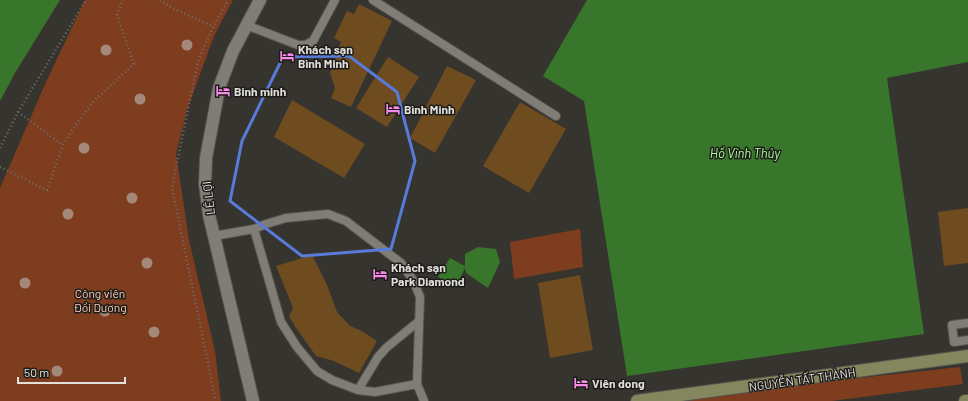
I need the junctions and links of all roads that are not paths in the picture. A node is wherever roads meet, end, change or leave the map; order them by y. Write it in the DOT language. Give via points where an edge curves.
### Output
graph roads {
  1 [pos="260,0"];
  2 [pos="335,0"];
  3 [pos="373,0"];
  4 [pos="246,25"];
  5 [pos="556,116"];
  6 [pos="254,229"];
  7 [pos="214,236"];
  8 [pos="419,321"];
  9 [pos="968,323"];
  10 [pos="968,340"];
  11 [pos="968,356"];
  12 [pos="417,384"];
  13 [pos="358,390"];
  14 [pos="253,401"];
  15 [pos="424,401"];
  16 [pos="642,401"];
  17 [pos="965,401"];
  18 [pos="968,401"];
  1 -- 4 [label="street, LÊ LỢI"];
  2 -- 4 [label="lane" via="313,41 305,45 298,45"];
  3 -- 5 [label="lane"];
  4 -- 7 [label="street, LÊ LỢI" via="233,50 219,88 206,158 206,198"];
  6 -- 7 [label="lane"];
  6 -- 8 [label="lane" via="286,218 305,215 328,214 346,221 401,263 413,280 420,297"];
  6 -- 13 [label="lane" via="281,322 297,347 317,371"];
  7 -- 14 [label="street, LÊ LỢI"];
  8 -- 12 [label="lane"];
  8 -- 13 [label="lane" via="378,357"];
  9 -- 10 [label="lane" via="952,325 954,342"];
  11 -- 16 [label="street, NGUYỄN TẤT THÀNH"];
  12 -- 13 [label="lane" via="375,392"];
  12 -- 15 [label="lane"];
  17 -- 18 [label="street"];
}
